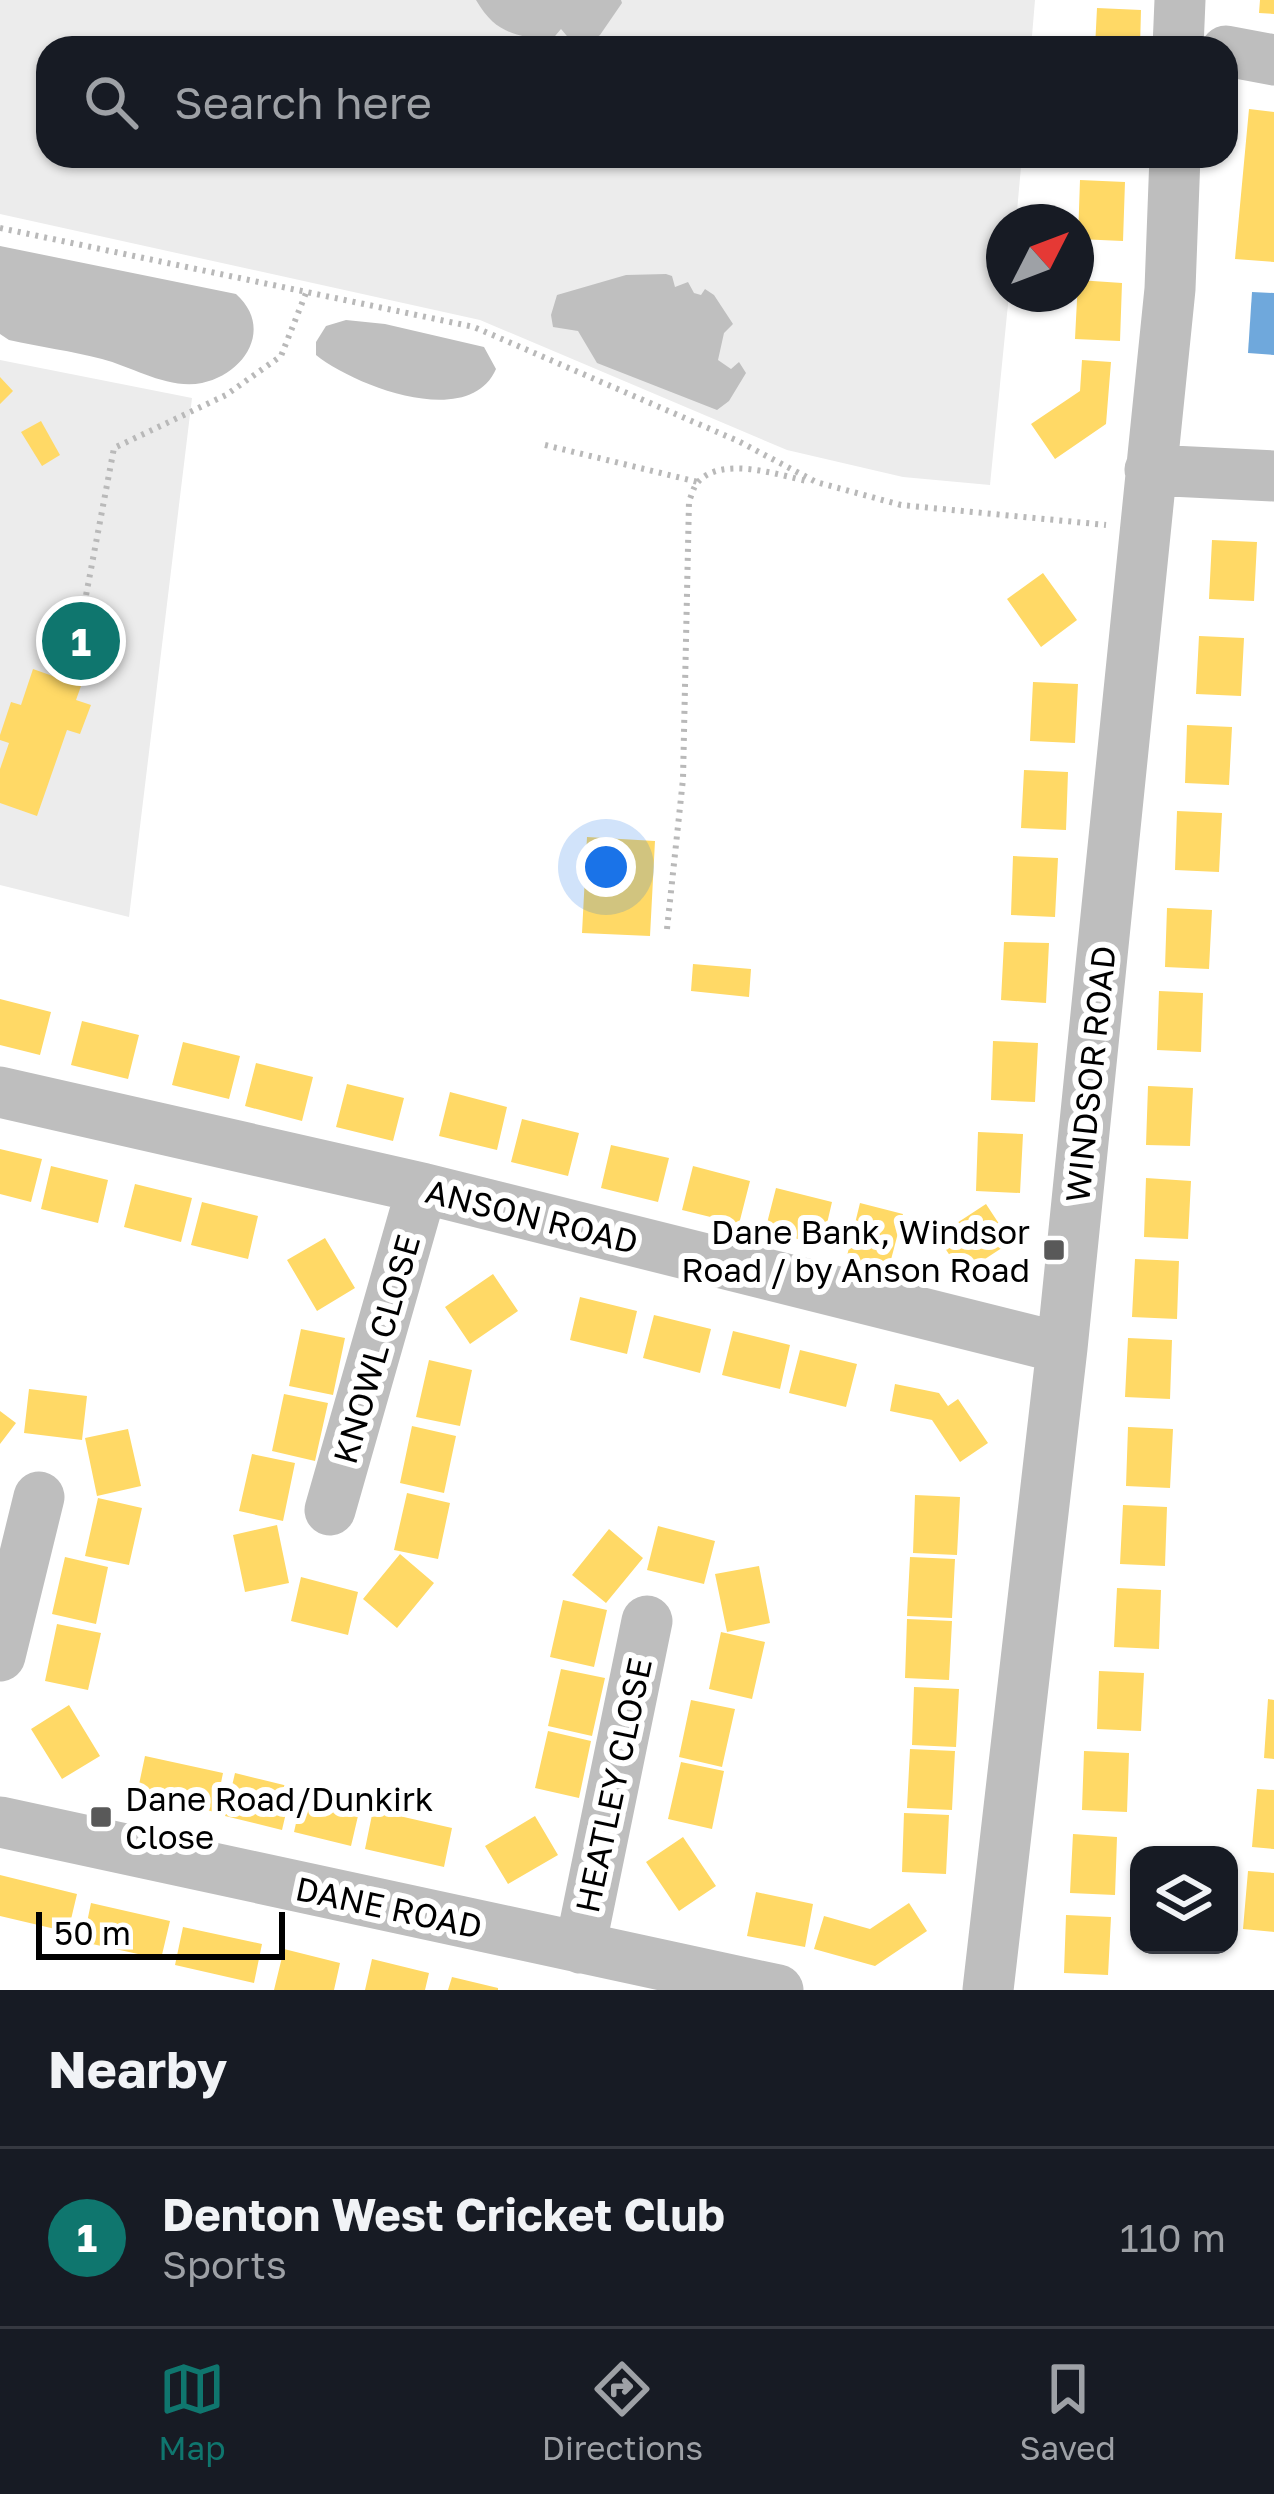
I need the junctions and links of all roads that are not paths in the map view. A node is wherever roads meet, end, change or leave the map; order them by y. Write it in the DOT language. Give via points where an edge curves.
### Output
graph roads {
  1 [pos="1238,50"];
  2 [pos="1274,60"];
  3 [pos="1175,168"];
  4 [pos="1150,470"];
  5 [pos="1274,476"];
  6 [pos="0,1092"];
  7 [pos="422,1188"];
  8 [pos="1062,1348"];
  9 [pos="39,1497"];
  10 [pos="329,1510"];
  11 [pos="647,1621"];
  12 [pos="0,1656"];
  13 [pos="0,1822"];
  14 [pos="580,1948"];
  15 [pos="778,1990"];
  16 [pos="988,1990"];
  1 -- 2 [label="street"];
  3 -- 4 [label="street, WINDSOR ROAD"];
  4 -- 5 [label="street"];
  4 -- 8 [label="street, WINDSOR ROAD"];
  6 -- 7 [label="street, ANSON ROAD"];
  7 -- 8 [label="street, ANSON ROAD"];
  7 -- 10 [label="street, KNOWL CLOSE"];
  8 -- 16 [label="street, WINDSOR ROAD"];
  9 -- 12 [label="street"];
  11 -- 14 [label="street, HEATLEY CLOSE"];
  13 -- 14 [label="street, DANE ROAD"];
  14 -- 15 [label="street, DANE ROAD"];
}
